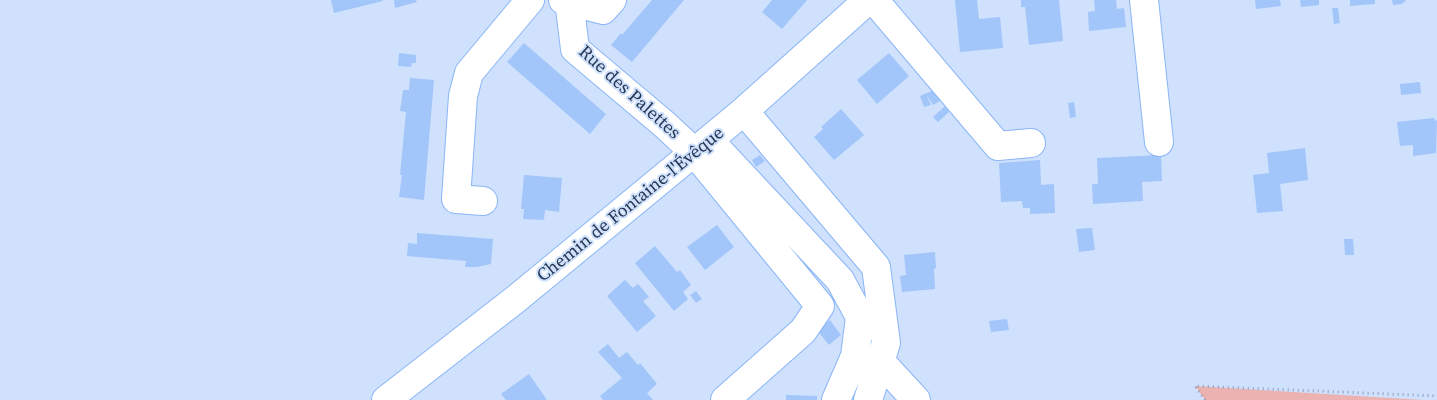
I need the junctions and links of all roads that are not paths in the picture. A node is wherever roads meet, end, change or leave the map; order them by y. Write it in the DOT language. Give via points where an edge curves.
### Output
graph roads {
  1 [pos="530,0"];
  2 [pos="567,0"];
  3 [pos="612,0"];
  4 [pos="868,0"];
  5 [pos="874,0"];
  6 [pos="1144,0"];
  7 [pos="744,111"];
  8 [pos="1159,142"];
  9 [pos="1031,143"];
  10 [pos="702,146"];
  11 [pos="483,201"];
  12 [pos="880,361"];
  13 [pos="386,400"];
  14 [pos="724,400"];
  15 [pos="836,400"];
  16 [pos="868,400"];
  17 [pos="916,400"];
  1 -- 11 [label="street" via="469,73 463,96 456,199"];
  2 -- 3 [label="street" via="603,10"];
  2 -- 10 [label="street, Rue des Palettes" via="575,49 664,124"];
  4 -- 7 [label="street, Chemin de Fontaine-l'Évêque"];
  5 -- 9 [label="street" via="998,146"];
  6 -- 8 [label="street"];
  7 -- 10 [label="street, Chemin de Fontaine-l'Évêque"];
  7 -- 12 [label="street" via="876,267 886,343"];
  10 -- 13 [label="street, Chemin de Fontaine-l'Évêque" via="516,299"];
  10 -- 14 [label="street" via="820,306 803,331"];
  10 -- 15 [label="street" via="840,280 860,317 855,356"];
  12 -- 16 [label="street"];
  12 -- 17 [label="street"];
}
